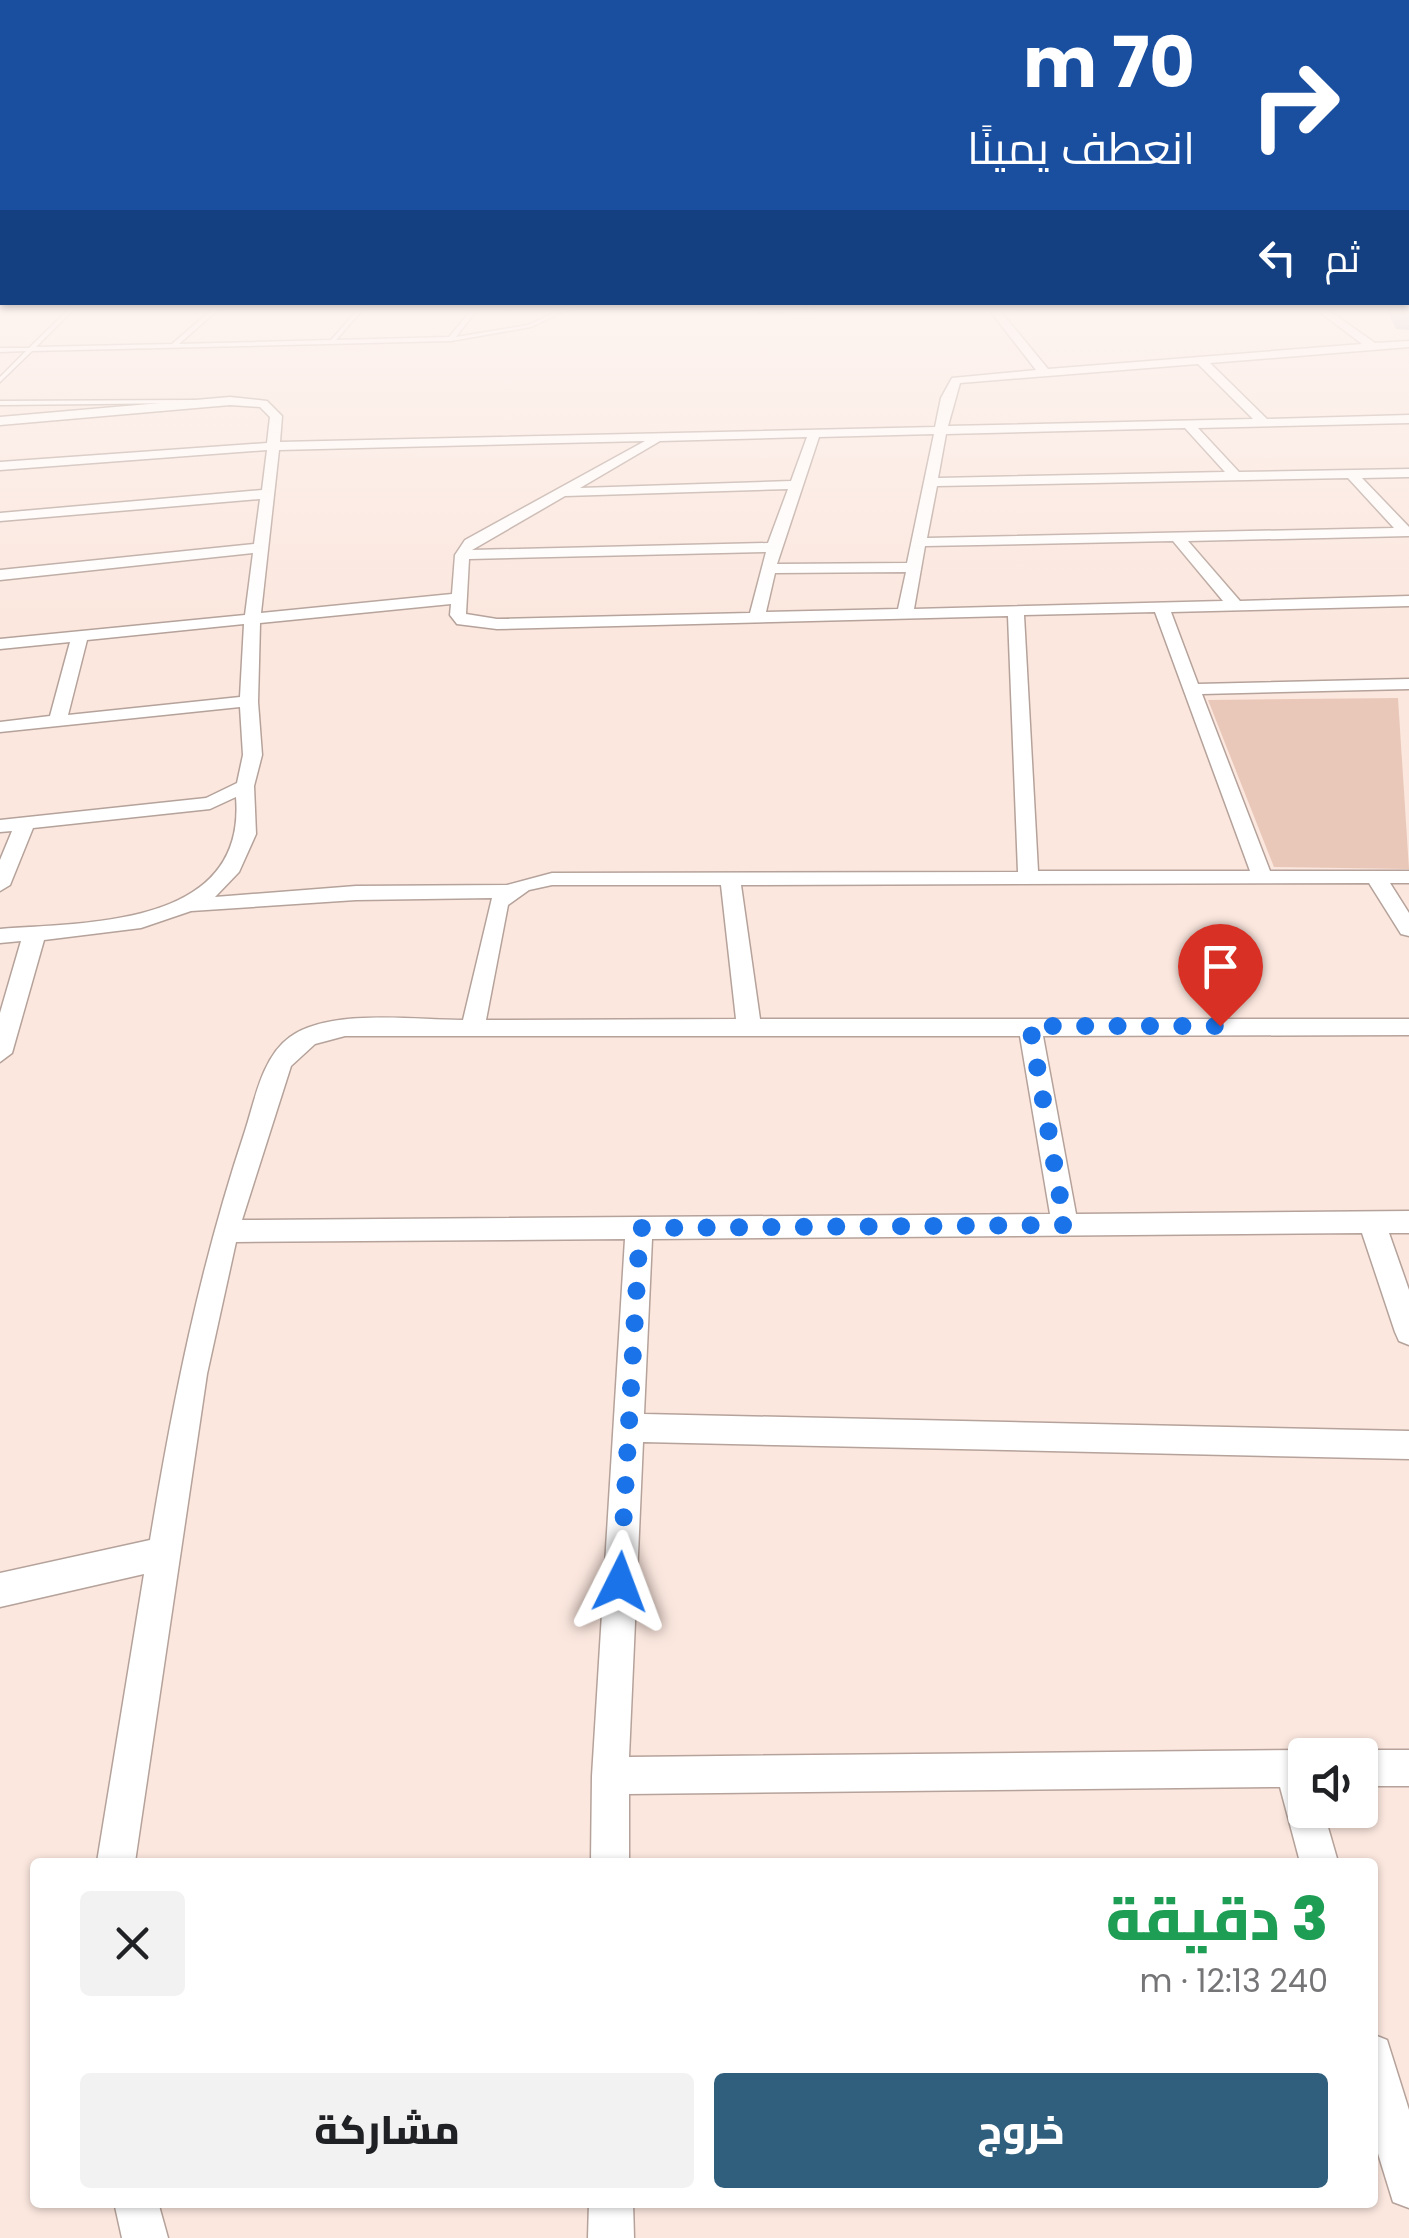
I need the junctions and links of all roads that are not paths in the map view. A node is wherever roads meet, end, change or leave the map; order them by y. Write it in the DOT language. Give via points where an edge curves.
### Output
graph roads {
  1 [pos="116,411"];
  2 [pos="273,411"];
  3 [pos="945,411"];
  4 [pos="1252,411"];
  5 [pos="1409,420"];
  6 [pos="0,421"];
  7 [pos="1264,423"];
  8 [pos="1188,424"];
  9 [pos="943,432"];
  10 [pos="814,434"];
  11 [pos="656,439"];
  12 [pos="274,446"];
  13 [pos="0,466"];
  14 [pos="1409,473"];
  15 [pos="1350,474"];
  16 [pos="1234,476"];
  17 [pos="932,482"];
  18 [pos="796,484"];
  19 [pos="562,492"];
  20 [pos="268,494"];
  21 [pos="0,517"];
  22 [pos="1408,532"];
  23 [pos="1176,536"];
  24 [pos="920,542"];
  25 [pos="774,547"];
  26 [pos="257,548"];
  27 [pos="462,554"];
  28 [pos="915,567"];
  29 [pos="768,569"];
  30 [pos="0,576"];
  31 [pos="460,598"];
  32 [pos="1409,600"];
  33 [pos="1235,605"];
  34 [pos="1161,607"];
  35 [pos="1016,610"];
  36 [pos="905,613"];
  37 [pos="252,618"];
  38 [pos="756,618"];
  39 [pos="80,636"];
  40 [pos="0,644"];
  41 [pos="1409,684"];
  42 [pos="1194,689"];
  43 [pos="248,701"];
  44 [pos="58,720"];
  45 [pos="0,726"];
  46 [pos="246,786"];
  47 [pos="25,824"];
  48 [pos="0,826"];
  49 [pos="1028,876"];
  50 [pos="1262,877"];
  51 [pos="1375,877"];
  52 [pos="1409,877"];
  53 [pos="730,878"];
  54 [pos="0,885"];
  55 [pos="507,891"];
  56 [pos="194,904"];
  57 [pos="1409,928"];
  58 [pos="35,932"];
  59 [pos="0,936"];
  60 [pos="473,1026"];
  61 [pos="1030,1026"];
  62 [pos="1409,1026"];
  63 [pos="748,1027"];
  64 [pos="0,1053"];
  65 [pos="1372,1222"];
  66 [pos="1409,1222"];
  67 [pos="1065,1225"];
  68 [pos="640,1228"];
  69 [pos="225,1231"];
  70 [pos="1409,1332"];
  71 [pos="628,1428"];
  72 [pos="1409,1445"];
  73 [pos="164,1553"];
  74 [pos="0,1590"];
  75 [pos="1288,1768"];
  76 [pos="1378,1768"];
  77 [pos="1409,1768"];
  78 [pos="610,1776"];
  79 [pos="1312,1828"];
  80 [pos="117,1858"];
  81 [pos="610,1858"];
  82 [pos="1318,1858"];
  83 [pos="1378,2076"];
  84 [pos="1409,2186"];
  85 [pos="138,2208"];
  86 [pos="611,2208"];
  87 [pos="145,2238"];
  88 [pos="611,2238"];
  1 -- 6 [label="street"];
  2 -- 12 [label="street"];
  3 -- 9 [label="street"];
  4 -- 7 [label="street"];
  5 -- 7 [label="street"];
  7 -- 8 [label="street"];
  8 -- 9 [label="street"];
  8 -- 16 [label="street"];
  9 -- 10 [label="street"];
  9 -- 17 [label="street"];
  10 -- 11 [label="street"];
  10 -- 18 [label="street"];
  11 -- 12 [label="street"];
  11 -- 19 [label="street"];
  12 -- 13 [label="street"];
  12 -- 20 [label="street"];
  14 -- 15 [label="street"];
  15 -- 16 [label="street"];
  15 -- 22 [label="street"];
  16 -- 17 [label="street"];
  17 -- 24 [label="street"];
  18 -- 19 [label="street"];
  18 -- 25 [label="street"];
  19 -- 27 [label="street" via="477,537"];
  20 -- 21 [label="street"];
  20 -- 26 [label="street"];
  22 -- 23 [label="street"];
  23 -- 24 [label="street"];
  23 -- 33 [label="street"];
  24 -- 28 [label="street"];
  25 -- 27 [label="street"];
  25 -- 29 [label="street"];
  26 -- 30 [label="street"];
  26 -- 37 [label="street"];
  27 -- 31 [label="street"];
  28 -- 29 [label="street"];
  28 -- 36 [label="street"];
  29 -- 38 [label="street"];
  31 -- 37 [label="street"];
  31 -- 38 [label="street" via="458,615 474,624"];
  32 -- 33 [label="street"];
  33 -- 34 [label="street"];
  34 -- 35 [label="street"];
  34 -- 42 [label="street"];
  35 -- 36 [label="street"];
  35 -- 49 [label="street"];
  36 -- 38 [label="street"];
  37 -- 39 [label="street"];
  37 -- 43 [label="street"];
  39 -- 40 [label="street"];
  39 -- 44 [label="street"];
  41 -- 42 [label="street"];
  42 -- 50 [label="street"];
  43 -- 44 [label="street"];
  43 -- 46 [label="street" via="252,770"];
  44 -- 45 [label="street"];
  46 -- 47 [label="street" via="210,803"];
  46 -- 56 [label="street" via="246,838 227,873"];
  47 -- 48 [label="street"];
  47 -- 54 [label="street"];
  49 -- 50 [label="street"];
  49 -- 53 [label="street"];
  50 -- 51 [label="street"];
  51 -- 52 [label="street"];
  51 -- 57 [label="street"];
  53 -- 55 [label="street" via="552,879"];
  53 -- 63 [label="street"];
  55 -- 56 [label="street"];
  55 -- 60 [label="street" via="498,904"];
  56 -- 58 [label="street" via="149,920"];
  58 -- 59 [label="street"];
  58 -- 64 [label="street"];
  60 -- 63 [label="street"];
  60 -- 69 [label="street" via="333,1029 290,1049"];
  61 -- 62 [label="street"];
  61 -- 63 [label="street"];
  61 -- 67 [label="street"];
  65 -- 66 [label="street"];
  65 -- 67 [label="street"];
  65 -- 70 [label="street"];
  67 -- 68 [label="street"];
  68 -- 69 [label="street"];
  68 -- 71 [label="street"];
  69 -- 73 [label="street" via="192,1374"];
  71 -- 72 [label="street"];
  71 -- 78 [label="street"];
  73 -- 74 [label="street"];
  73 -- 80 [label="street"];
  75 -- 78 [label="street"];
  76 -- 77 [label="street"];
  78 -- 81 [label="street"];
  79 -- 82 [label="street"];
  83 -- 84 [label="street"];
  85 -- 87 [label="street"];
  86 -- 88 [label="street"];
}
